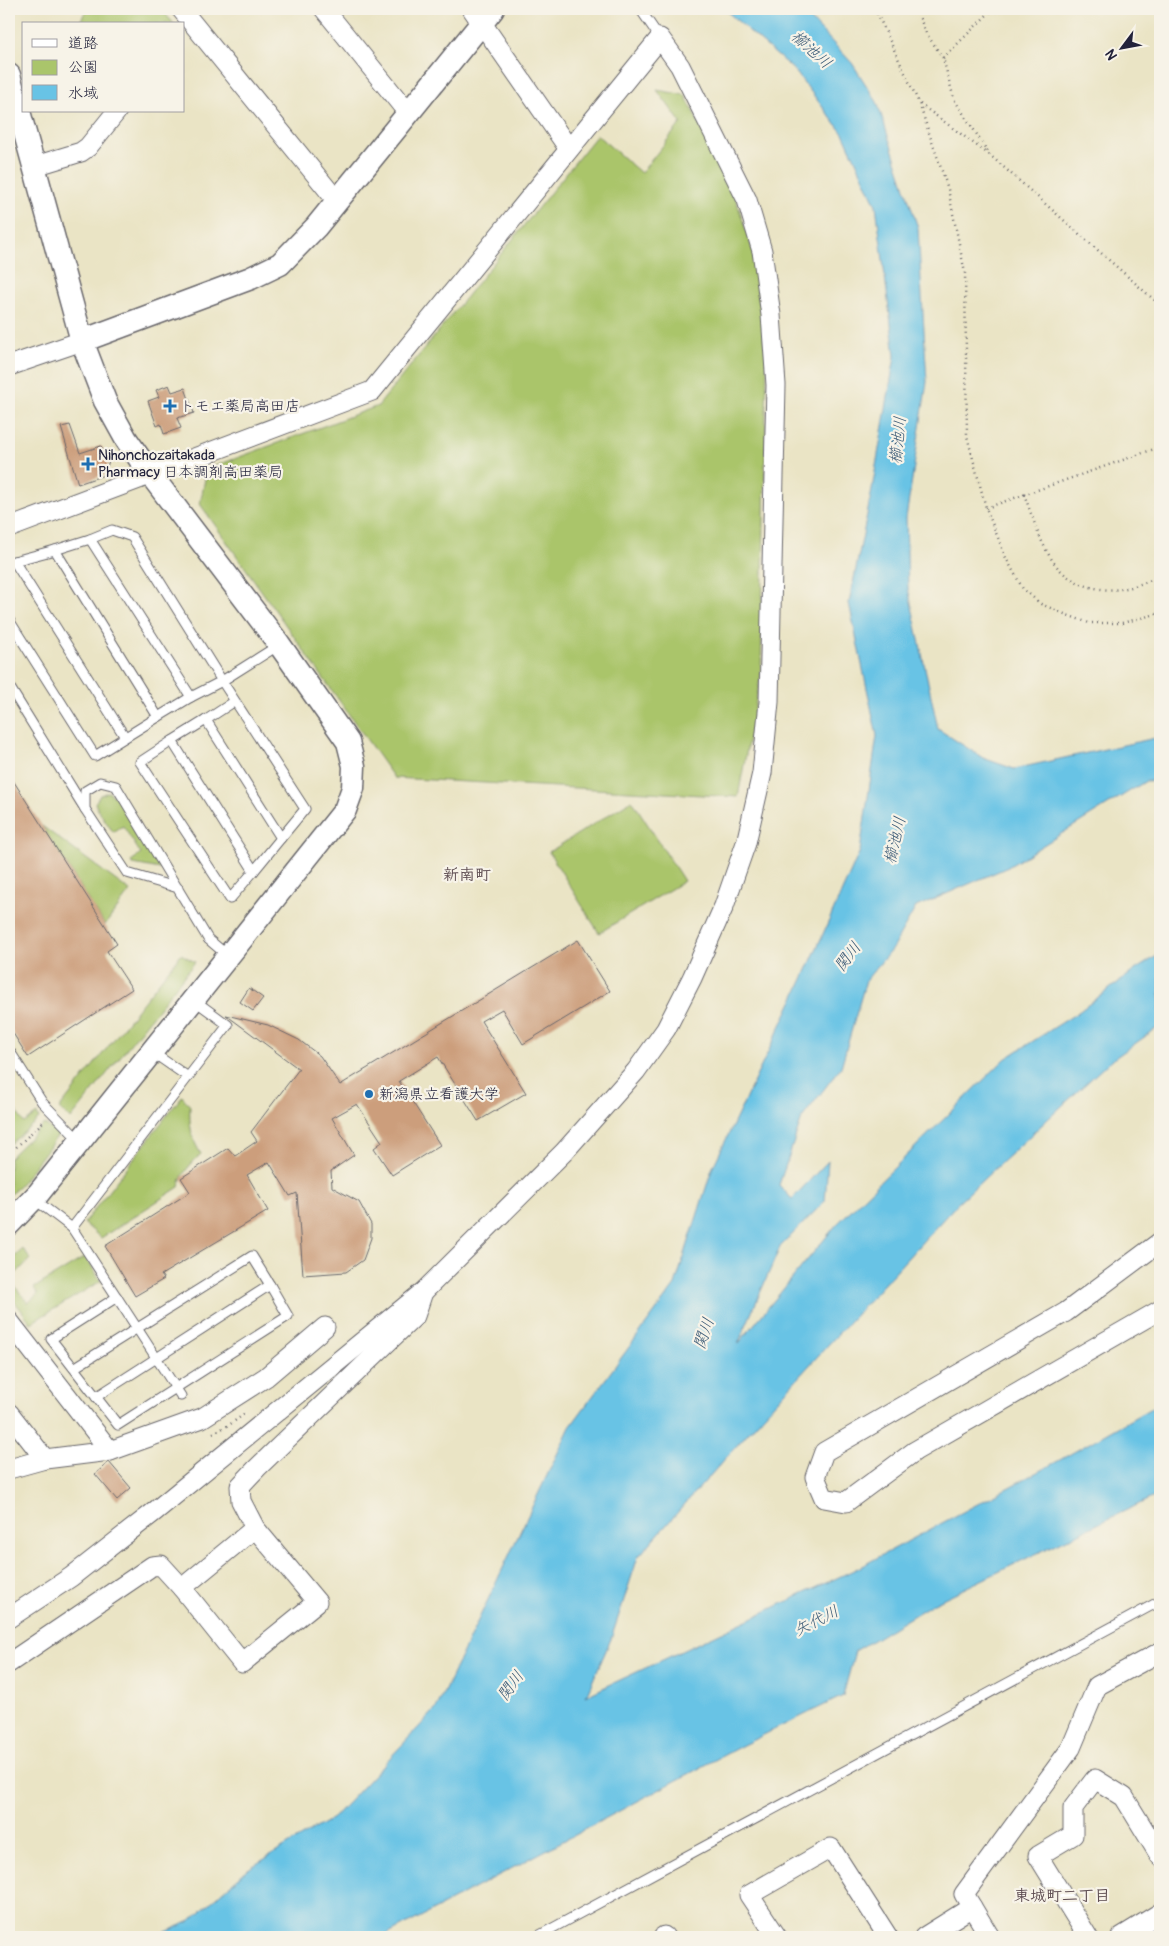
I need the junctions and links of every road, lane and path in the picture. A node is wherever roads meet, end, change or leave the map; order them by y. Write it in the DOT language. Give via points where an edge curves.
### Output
graph roads {
  1 [pos="324,9"];
  2 [pos="640,9"];
  3 [pos="874,9"];
  4 [pos="916,9"];
  5 [pos="993,9"];
  6 [pos="482,13"];
  7 [pos="186,21"];
  8 [pos="660,38"];
  9 [pos="943,58"];
  10 [pos="9,75"];
  11 [pos="919,104"];
  12 [pos="116,112"];
  13 [pos="408,113"];
  14 [pos="569,149"];
  15 [pos="990,156"];
  16 [pos="35,166"];
  17 [pos="337,202"];
  18 [pos="1160,305"];
  19 [pos="82,341"];
  20 [pos="9,366"];
  21 [pos="1160,446"];
  22 [pos="151,475"];
  23 [pos="1024,494"];
  24 [pos="986,508"];
  25 [pos="9,528"];
  26 [pos="90,539"];
  27 [pos="55,550"];
  28 [pos="11,562"];
  29 [pos="1160,577"];
  30 [pos="1160,613"];
  31 [pos="9,620"];
  32 [pos="280,644"];
  33 [pos="222,681"];
  34 [pos="9,686"];
  35 [pos="190,697"];
  36 [pos="235,701"];
  37 [pos="158,717"];
  38 [pos="206,720"];
  39 [pos="126,737"];
  40 [pos="172,741"];
  41 [pos="85,808"];
  42 [pos="281,838"];
  43 [pos="254,871"];
  44 [pos="178,888"];
  45 [pos="228,956"];
  46 [pos="193,1000"];
  47 [pos="9,1050"];
  48 [pos="152,1052"];
  49 [pos="188,1077"];
  50 [pos="52,1112"];
  51 [pos="81,1141"];
  52 [pos="9,1154"];
  53 [pos="33,1199"];
  54 [pos="9,1224"];
  55 [pos="72,1228"];
  56 [pos="1160,1242"];
  57 [pos="270,1285"];
  58 [pos="423,1292"];
  59 [pos="116,1297"];
  60 [pos="1160,1310"];
  61 [pos="9,1321"];
  62 [pos="325,1327"];
  63 [pos="137,1328"];
  64 [pos="157,1359"];
  65 [pos="74,1368"];
  66 [pos="179,1392"];
  67 [pos="96,1396"];
  68 [pos="9,1413"];
  69 [pos="110,1451"];
  70 [pos="45,1459"];
  71 [pos="9,1469"];
  72 [pos="255,1528"];
  73 [pos="182,1588"];
  74 [pos="1160,1601"];
  75 [pos="9,1618"];
  76 [pos="1160,1652"];
  77 [pos="9,1663"];
  78 [pos="1160,1856"];
  79 [pos="972,1907"];
  80 [pos="1160,1913"];
  81 [pos="536,1937"];
  82 [pos="776,1937"];
  83 [pos="888,1937"];
  84 [pos="924,1937"];
  85 [pos="990,1937"];
  86 [pos="1088,1937"];
  87 [pos="1121,1937"];
  1 -- 13 [label="street"];
  2 -- 8 [label="lane"];
  3 -- 11 [label="path"];
  4 -- 9 [label="path" via="926,33"];
  5 -- 9 [label="path"];
  6 -- 13 [label="street"];
  6 -- 14 [label="street"];
  7 -- 17 [label="street"];
  8 -- 14 [label="street"];
  8 -- 58 [label="street" via="680,66 747,200 762,251 770,306 776,385 769,702 762,773 746,842 724,906 666,1029 636,1072 564,1152"];
  9 -- 15 [label="path" via="954,99"];
  10 -- 16 [label="street"];
  11 -- 15 [label="path"];
  11 -- 24 [label="path" via="948,189 965,273 967,436"];
  12 -- 16 [label="street" via="81,152"];
  13 -- 17 [label="street"];
  14 -- 22 [label="street" via="372,391"];
  15 -- 18 [label="path"];
  16 -- 19 [label="street"];
  17 -- 19 [label="street" via="280,264 251,278"];
  19 -- 20 [label="street"];
  19 -- 22 [label="street" via="105,401"];
  21 -- 23 [label="path"];
  22 -- 25 [label="street"];
  22 -- 32 [label="street"];
  23 -- 24 [label="path"];
  23 -- 29 [label="path" via="1042,543 1055,565 1067,576 1088,588 1108,589 1130,587"];
  24 -- 30 [label="path" via="1018,581 1041,604 1089,622 1122,623"];
  26 -- 27 [label="lane"];
  26 -- 33 [label="lane" via="112,530 132,537"];
  26 -- 35 [label="lane"];
  27 -- 28 [label="lane"];
  27 -- 37 [label="lane"];
  28 -- 39 [label="lane"];
  31 -- 39 [label="lane" via="95,756"];
  32 -- 33 [label="lane"];
  32 -- 45 [label="street" via="348,742 354,766 353,788 345,810"];
  33 -- 35 [label="lane"];
  33 -- 36 [label="lane"];
  34 -- 41 [label="lane"];
  35 -- 37 [label="lane"];
  36 -- 38 [label="lane"];
  36 -- 42 [label="lane" via="305,809"];
  37 -- 39 [label="lane"];
  38 -- 40 [label="lane"];
  38 -- 42 [label="lane"];
  40 -- 43 [label="lane"];
  40 -- 43 [label="lane" via="140,762 230,899"];
  41 -- 44 [label="lane" via="127,873"];
  41 -- 44 [label="lane" via="86,791 100,782 116,786"];
  42 -- 43 [label="lane"];
  44 -- 45 [label="lane" via="208,939"];
  45 -- 46 [label="street"];
  46 -- 48 [label="street"];
  46 -- 49 [label="lane" via="228,1024"];
  47 -- 50 [label="lane" via="42,1102"];
  48 -- 49 [label="lane"];
  48 -- 51 [label="street"];
  49 -- 55 [label="lane"];
  50 -- 51 [label="lane"];
  50 -- 52 [label="path"];
  51 -- 53 [label="street"];
  53 -- 54 [label="street"];
  53 -- 55 [label="lane"];
  55 -- 59 [label="lane"];
  56 -- 60 [label="street" via="1066,1312 824,1452 815,1477 824,1498 846,1502 915,1451"];
  57 -- 63 [label="lane" via="252,1256"];
  57 -- 64 [label="lane"];
  57 -- 66 [label="lane" via="288,1316"];
  58 -- 72 [label="street" via="415,1316 240,1486 241,1501"];
  58 -- 75 [label="street" via="154,1512 71,1577"];
  59 -- 63 [label="lane"];
  59 -- 65 [label="lane" via="51,1339"];
  61 -- 69 [label="street"];
  62 -- 69 [label="street" via="266,1377 202,1418"];
  63 -- 64 [label="lane"];
  63 -- 65 [label="lane"];
  64 -- 66 [label="lane"];
  64 -- 67 [label="lane"];
  65 -- 67 [label="lane"];
  66 -- 67 [label="lane" via="118,1425"];
  68 -- 70 [label="street"];
  69 -- 70 [label="street"];
  70 -- 71 [label="street"];
  72 -- 73 [label="street"];
  72 -- 73 [label="street" via="316,1602 242,1663"];
  73 -- 77 [label="street" via="161,1565 152,1566"];
  74 -- 81 [label="lane"];
  76 -- 79 [label="street" via="1096,1686 1071,1748 964,1894"];
  78 -- 86 [label="street" via="1124,1797 1095,1779 1074,1808 1073,1835 1038,1856"];
  79 -- 84 [label="street"];
  79 -- 85 [label="street"];
  80 -- 87 [label="street"];
  82 -- 83 [label="street" via="750,1895 831,1848"];
}
